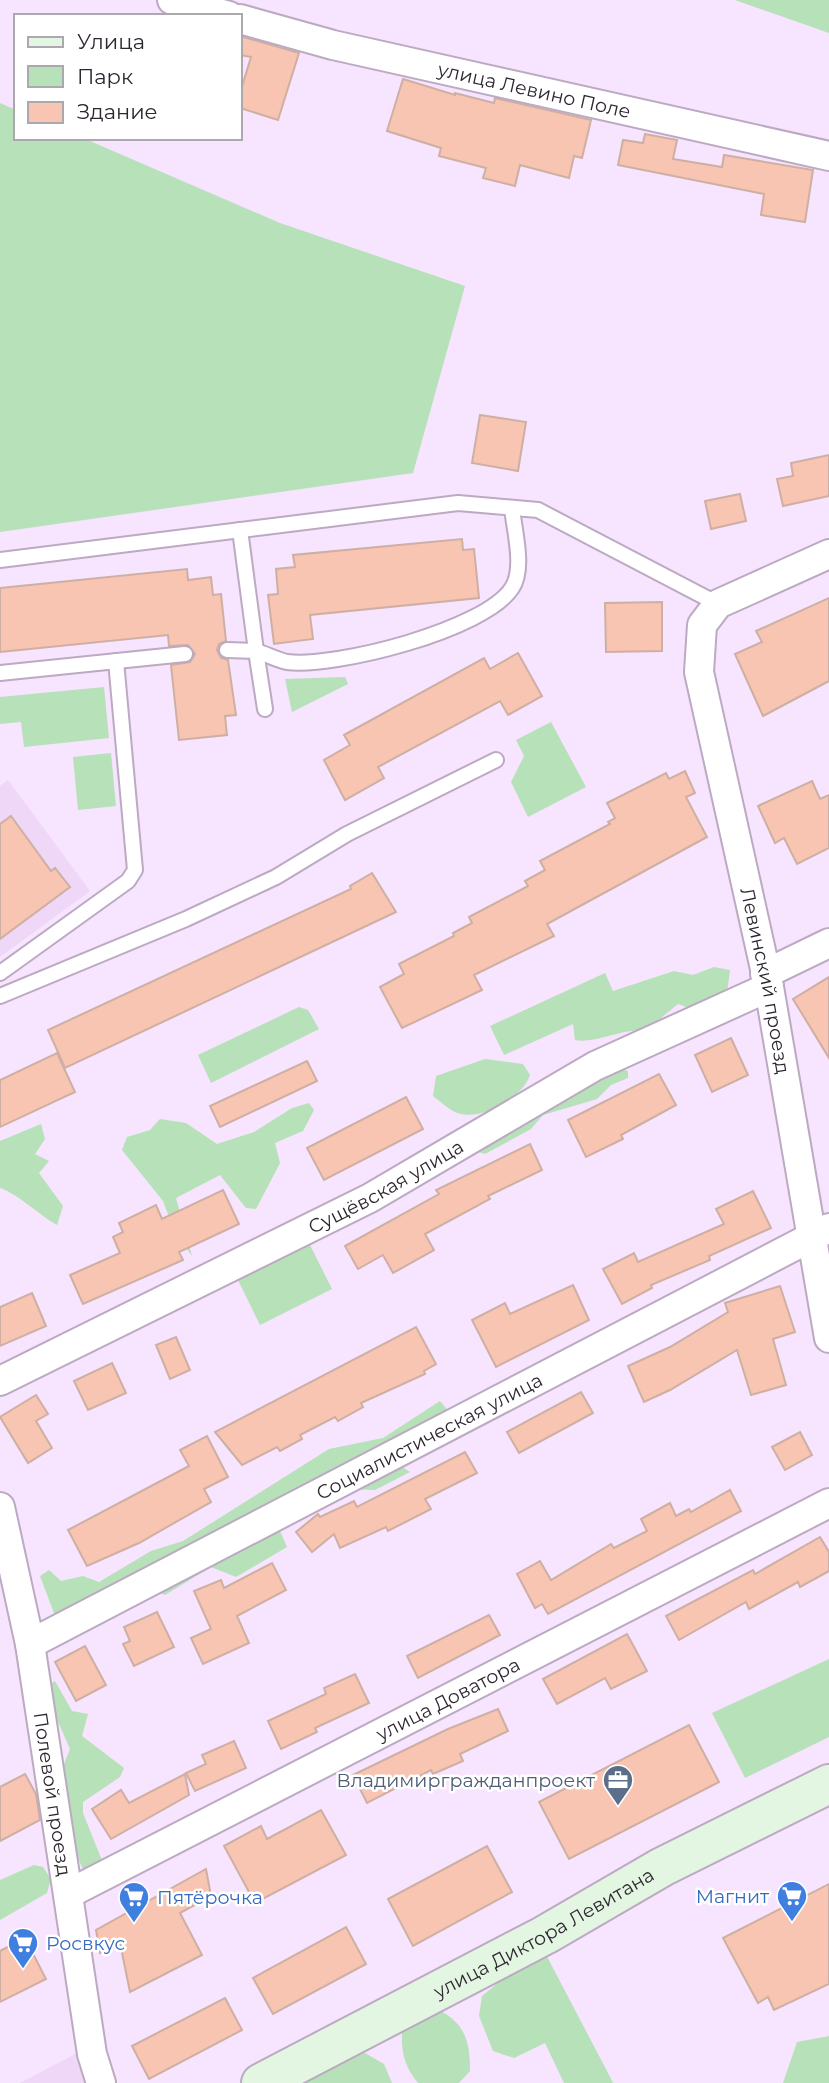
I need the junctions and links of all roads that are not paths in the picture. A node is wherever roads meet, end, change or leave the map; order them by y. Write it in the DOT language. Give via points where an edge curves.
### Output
graph roads {
  1 [pos="172,0"];
  2 [pos="222,14"];
  3 [pos="242,20"];
  4 [pos="829,156"];
  5 [pos="512,508"];
  6 [pos="240,530"];
  7 [pos="829,554"];
  8 [pos="0,560"];
  9 [pos="710,614"];
  10 [pos="227,650"];
  11 [pos="256,651"];
  12 [pos="185,654"];
  13 [pos="116,661"];
  14 [pos="0,673"];
  15 [pos="265,709"];
  16 [pos="496,760"];
  17 [pos="829,943"];
  18 [pos="0,973"];
  19 [pos="767,981"];
  20 [pos="0,996"];
  21 [pos="820,1233"];
  22 [pos="829,1338"];
  23 [pos="0,1381"];
  24 [pos="829,1503"];
  25 [pos="0,1507"];
  26 [pos="30,1644"];
  27 [pos="829,1784"];
  28 [pos="68,1894"];
  29 [pos="102,2083"];
  30 [pos="261,2083"];
  1 -- 2 [label="street"];
  3 -- 4 [label="street, улица Левино Поле" via="333,45"];
  5 -- 6 [label="lane" via="458,503"];
  5 -- 9 [label="lane" via="538,510"];
  5 -- 11 [label="lane" via="517,568 512,587 468,620 378,653 327,661 286,662"];
  6 -- 8 [label="lane"];
  6 -- 11 [label="lane"];
  7 -- 9 [label="street"];
  9 -- 19 [label="street, Левинский проезд" via="699,672"];
  10 -- 11 [label="lane"];
  11 -- 15 [label="lane"];
  12 -- 13 [label="lane"];
  13 -- 14 [label="lane"];
  13 -- 18 [label="lane" via="135,870 128,881"];
  16 -- 20 [label="lane" via="347,834 276,877"];
  17 -- 19 [label="street, Сущёвская улица"];
  19 -- 21 [label="street, Левинский проезд"];
  19 -- 23 [label="street, Сущёвская улица" via="594,1066 370,1198"];
  21 -- 22 [label="street, Левинский проезд"];
  21 -- 26 [label="street, Социалистическая улица"];
  24 -- 28 [label="street, улица Доватора"];
  25 -- 26 [label="street, Полевой проезд"];
  26 -- 28 [label="street, Полевой проезд"];
  27 -- 30 [label="street, улица Диктора Левитана" via="662,1867 545,1936"];
  28 -- 29 [label="street, Полевой проезд" via="92,2054"];
}
